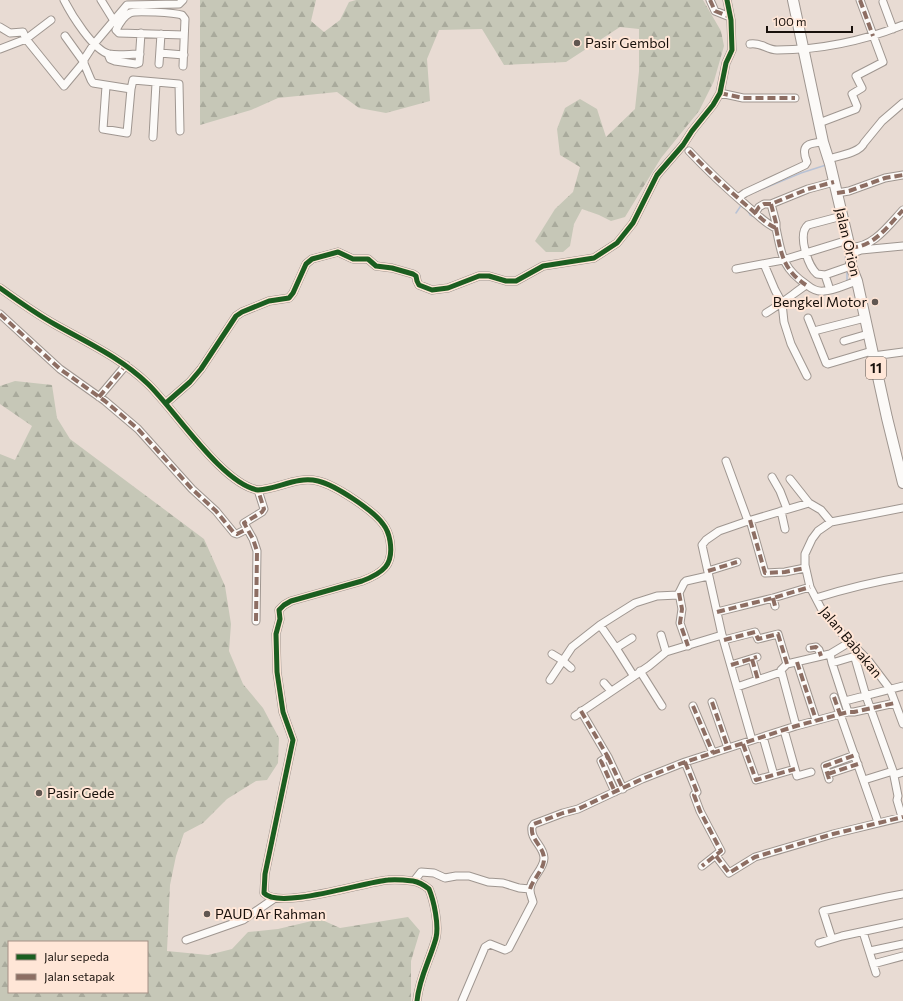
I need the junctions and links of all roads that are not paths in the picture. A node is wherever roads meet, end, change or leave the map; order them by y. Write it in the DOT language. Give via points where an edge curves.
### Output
graph roads {
  1 [pos="64,0"];
  2 [pos="102,0"];
  3 [pos="183,0"];
  4 [pos="710,0"];
  5 [pos="727,0"];
  6 [pos="793,0"];
  7 [pos="860,0"];
  8 [pos="883,2"];
  9 [pos="126,3"];
  10 [pos="730,18"];
  11 [pos="51,20"];
  12 [pos="114,20"];
  13 [pos="0,26"];
  14 [pos="902,27"];
  15 [pos="893,29"];
  16 [pos="141,33"];
  17 [pos="161,34"];
  18 [pos="184,35"];
  19 [pos="65,36"];
  20 [pos="873,36"];
  21 [pos="26,39"];
  22 [pos="94,44"];
  23 [pos="750,44"];
  24 [pos="804,49"];
  25 [pos="3,50"];
  26 [pos="160,53"];
  27 [pos="184,55"];
  28 [pos="83,61"];
  29 [pos="159,64"];
  30 [pos="183,66"];
  31 [pos="156,83"];
  32 [pos="106,86"];
  33 [pos="131,89"];
  34 [pos="720,93"];
  35 [pos="795,98"];
  36 [pos="903,103"];
  37 [pos="819,123"];
  38 [pos="180,132"];
  39 [pos="153,137"];
  40 [pos="823,142"];
  41 [pos="689,151"];
  42 [pos="829,161"];
  43 [pos="903,175"];
  44 [pos="834,182"];
  45 [pos="837,193"];
  46 [pos="738,199"];
  47 [pos="771,204"];
  48 [pos="903,210"];
  49 [pos="755,213"];
  50 [pos="842,216"];
  51 [pos="776,228"];
  52 [pos="903,246"];
  53 [pos="850,248"];
  54 [pos="806,253"];
  55 [pos="783,260"];
  56 [pos="764,264"];
  57 [pos="851,266"];
  58 [pos="736,269"];
  59 [pos="825,275"];
  60 [pos="857,281"];
  61 [pos="806,285"];
  62 [pos="0,288"];
  63 [pos="830,290"];
  64 [pos="782,303"];
  65 [pos="766,312"];
  66 [pos="0,314"];
  67 [pos="808,318"];
  68 [pos="865,318"];
  69 [pos="814,331"];
  70 [pos="868,334"];
  71 [pos="844,341"];
  72 [pos="903,352"];
  73 [pos="872,353"];
  74 [pos="126,365"];
  75 [pos="807,376"];
  76 [pos="99,397"];
  77 [pos="166,404"];
  78 [pos="726,461"];
  79 [pos="772,478"];
  80 [pos="790,479"];
  81 [pos="903,483"];
  82 [pos="258,490"];
  83 [pos="809,503"];
  84 [pos="903,508"];
  85 [pos="784,510"];
  86 [pos="749,521"];
  87 [pos="830,522"];
  88 [pos="247,529"];
  89 [pos="785,529"];
  90 [pos="737,562"];
  91 [pos="806,568"];
  92 [pos="708,574"];
  93 [pos="903,577"];
  94 [pos="810,587"];
  95 [pos="679,593"];
  96 [pos="773,598"];
  97 [pos="816,598"];
  98 [pos="776,606"];
  99 [pos="717,612"];
  100 [pos="256,621"];
  101 [pos="600,625"];
  102 [pos="661,635"];
  103 [pos="723,637"];
  104 [pos="632,638"];
  105 [pos="850,642"];
  106 [pos="688,646"];
  107 [pos="616,648"];
  108 [pos="810,648"];
  109 [pos="666,652"];
  110 [pos="552,654"];
  111 [pos="830,654"];
  112 [pos="821,656"];
  113 [pos="562,660"];
  114 [pos="797,662"];
  115 [pos="832,663"];
  116 [pos="787,664"];
  117 [pos="731,665"];
  118 [pos="571,668"];
  119 [pos="640,672"];
  120 [pos="781,672"];
  121 [pos="633,676"];
  122 [pos="550,680"];
  123 [pos="758,680"];
  124 [pos="604,683"];
  125 [pos="903,686"];
  126 [pos="737,687"];
  127 [pos="890,689"];
  128 [pos="611,691"];
  129 [pos="866,696"];
  130 [pos="834,697"];
  131 [pos="845,701"];
  132 [pos="712,702"];
  133 [pos="895,703"];
  134 [pos="662,706"];
  135 [pos="693,706"];
  136 [pos="871,708"];
  137 [pos="581,711"];
  138 [pos="848,712"];
  139 [pos="840,714"];
  140 [pos="575,716"];
  141 [pos="816,720"];
  142 [pos="903,724"];
  143 [pos="796,726"];
  144 [pos="784,730"];
  145 [pos="763,737"];
  146 [pos="752,740"];
  147 [pos="743,744"];
  148 [pos="728,748"];
  149 [pos="713,753"];
  150 [pos="855,755"];
  151 [pos="608,757"];
  152 [pos="685,762"];
  153 [pos="858,764"];
  154 [pos="795,769"];
  155 [pos="773,772"];
  156 [pos="811,772"];
  157 [pos="903,772"];
  158 [pos="893,773"];
  159 [pos="864,780"];
  160 [pos="623,789"];
  161 [pos="616,792"];
  162 [pos="900,798"];
  163 [pos="902,817"];
  164 [pos="878,822"];
  165 [pos="716,856"];
  166 [pos="702,866"];
  167 [pos="414,881"];
  168 [pos="530,889"];
  169 [pos="903,894"];
  170 [pos="275,898"];
  171 [pos="903,923"];
  172 [pos="863,932"];
  173 [pos="832,939"];
  174 [pos="186,940"];
  175 [pos="819,942"];
  176 [pos="903,944"];
  177 [pos="870,951"];
  178 [pos="903,956"];
  179 [pos="873,964"];
  180 [pos="876,973"];
  181 [pos="417,1001"];
  182 [pos="462,1001"];
  1 -- 22 [label="street"];
  2 -- 12 [label="street"];
  3 -- 9 [label="street" via="179,4"];
  4 -- 10 [label="street" via="715,11"];
  5 -- 10 [label="street"];
  6 -- 24 [label="highway, 11"];
  7 -- 20 [label="street"];
  8 -- 15 [label="street"];
  9 -- 12 [label="street"];
  10 -- 34 [label="street" via="732,50 726,63"];
  11 -- 21 [label="street"];
  12 -- 22 [label="street"];
  13 -- 21 [label="street" via="10,32 22,31"];
  14 -- 15 [label="street"];
  15 -- 20 [label="street"];
  16 -- 17 [label="street"];
  16 -- 18 [label="street" via="119,33 116,30 123,18 131,12 172,13 184,17"];
  16 -- 22 [label="street" via="140,62 136,64 110,59 108,54"];
  17 -- 18 [label="street"];
  17 -- 26 [label="street"];
  18 -- 27 [label="street"];
  19 -- 28 [label="street"];
  20 -- 24 [label="street"];
  20 -- 37 [label="street" via="883,62 856,76 862,88 852,94 857,107"];
  21 -- 25 [label="street"];
  21 -- 28 [label="street" via="64,86"];
  22 -- 28 [label="street"];
  23 -- 24 [label="street" via="759,44 776,50"];
  24 -- 37 [label="highway, Jalan Orion / 11"];
  26 -- 27 [label="street"];
  26 -- 29 [label="street"];
  27 -- 30 [label="street"];
  28 -- 32 [label="street" via="93,83"];
  31 -- 33 [label="street" via="134,80"];
  31 -- 38 [label="street" via="180,84"];
  31 -- 39 [label="street"];
  32 -- 33 [label="street"];
  32 -- 33 [label="street" via="103,129 127,133"];
  34 -- 35 [label="street" via="743,98"];
  34 -- 77 [label="street" via="683,145 657,175 630,228 620,240 599,256 588,260 543,266 516,281 479,276 448,288 434,290 419,285 413,274 376,266 368,259 354,259 338,252 318,256 306,264 289,298 268,301 236,316 201,369"];
  36 -- 42 [label="street" via="882,121 862,147"];
  37 -- 40 [label="highway, Jalan Orion / 11"];
  40 -- 42 [label="highway, Jalan Orion / 11"];
  40 -- 46 [label="street" via="806,146 805,165 745,193"];
  41 -- 46 [label="street"];
  42 -- 44 [label="highway, Jalan Orion / 11"];
  43 -- 45 [label="street"];
  44 -- 45 [label="highway, Jalan Orion / 11"];
  44 -- 47 [label="street"];
  45 -- 50 [label="highway, Jalan Orion / 11"];
  46 -- 49 [label="street"];
  47 -- 49 [label="street" via="761,205"];
  47 -- 51 [label="street"];
  48 -- 53 [label="street" via="874,238"];
  49 -- 51 [label="street"];
  50 -- 53 [label="highway, Jalan Orion / 11"];
  50 -- 54 [label="street" via="805,227 803,238"];
  51 -- 55 [label="street"];
  52 -- 53 [label="street" via="861,250"];
  53 -- 54 [label="street"];
  53 -- 57 [label="highway, Jalan Orion / 11"];
  54 -- 55 [label="street"];
  54 -- 59 [label="street" via="813,271"];
  55 -- 56 [label="street"];
  55 -- 61 [label="street" via="790,272"];
  56 -- 58 [label="street"];
  56 -- 64 [label="street"];
  57 -- 59 [label="street"];
  57 -- 60 [label="highway, Jalan Orion / 11"];
  59 -- 63 [label="street"];
  60 -- 63 [label="street"];
  60 -- 68 [label="highway, Jalan Orion / 11"];
  61 -- 63 [label="street" via="820,291"];
  61 -- 64 [label="street"];
  62 -- 74 [label="street" via="43,317"];
  64 -- 65 [label="street"];
  64 -- 75 [label="street" via="786,333"];
  66 -- 76 [label="street" via="60,369"];
  67 -- 69 [label="street"];
  68 -- 69 [label="street"];
  68 -- 70 [label="highway, Jalan Orion / 11"];
  69 -- 73 [label="street" via="828,364"];
  70 -- 71 [label="street"];
  70 -- 73 [label="highway, Jalan Orion / 11"];
  72 -- 73 [label="street"];
  73 -- 81 [label="highway, Jalan Orion / 11"];
  74 -- 76 [label="street"];
  74 -- 77 [label="street" via="147,382"];
  76 -- 88 [label="street" via="138,429 234,533"];
  77 -- 82 [label="street" via="227,473 252,489"];
  78 -- 86 [label="street"];
  79 -- 85 [label="street" via="780,491"];
  80 -- 83 [label="street"];
  82 -- 88 [label="street" via="264,509 245,522"];
  82 -- 170 [label="street" via="304,480 328,484 351,497 378,519 387,531 391,553 387,565 372,578 291,601 279,610 280,619 276,634 277,672 283,712 293,740 264,883 264,892"];
  83 -- 85 [label="street"];
  83 -- 87 [label="street" via="821,510"];
  84 -- 87 [label="street"];
  85 -- 86 [label="street"];
  85 -- 89 [label="street"];
  86 -- 91 [label="street" via="765,574"];
  86 -- 92 [label="street" via="719,531 704,541 702,546"];
  87 -- 91 [label="street, Jalan Babakan" via="810,542 805,554"];
  88 -- 100 [label="street" via="257,552"];
  90 -- 92 [label="street"];
  91 -- 94 [label="street, Jalan Babakan"];
  92 -- 95 [label="street" via="686,581"];
  92 -- 99 [label="street"];
  93 -- 97 [label="street" via="839,590"];
  94 -- 96 [label="street"];
  94 -- 97 [label="street, Jalan Babakan"];
  95 -- 101 [label="street" via="675,596 657,596 635,603"];
  95 -- 106 [label="street" via="682,608 680,623"];
  96 -- 98 [label="street"];
  96 -- 99 [label="street"];
  97 -- 105 [label="street, Jalan Babakan" via="823,612"];
  99 -- 103 [label="street"];
  101 -- 107 [label="street"];
  101 -- 113 [label="street" via="579,640"];
  102 -- 109 [label="street"];
  103 -- 106 [label="street"];
  103 -- 116 [label="street" via="754,632 758,639 778,634"];
  103 -- 117 [label="street"];
  104 -- 107 [label="street"];
  105 -- 111 [label="street"];
  105 -- 127 [label="street, Jalan Babakan" via="868,660"];
  106 -- 109 [label="street"];
  107 -- 121 [label="street"];
  108 -- 112 [label="street" via="816,647"];
  109 -- 119 [label="street"];
  110 -- 113 [label="street"];
  111 -- 112 [label="street"];
  111 -- 115 [label="street"];
  112 -- 114 [label="street"];
  113 -- 118 [label="street"];
  113 -- 122 [label="street"];
  114 -- 116 [label="street"];
  114 -- 141 [label="street"];
  115 -- 129 [label="street" via="854,657"];
  115 -- 131 [label="street"];
  116 -- 120 [label="street"];
  117 -- 123 [label="street" via="754,658"];
  117 -- 126 [label="street"];
  119 -- 121 [label="street"];
  119 -- 134 [label="street"];
  120 -- 123 [label="street"];
  120 -- 143 [label="street"];
  121 -- 128 [label="street"];
  123 -- 126 [label="street"];
  124 -- 128 [label="street"];
  125 -- 127 [label="street"];
  126 -- 146 [label="street"];
  127 -- 129 [label="street"];
  127 -- 133 [label="street, Jalan Babakan"];
  128 -- 137 [label="street"];
  129 -- 131 [label="street"];
  129 -- 136 [label="street"];
  130 -- 139 [label="street"];
  131 -- 138 [label="street"];
  132 -- 148 [label="street"];
  133 -- 136 [label="street"];
  133 -- 142 [label="street, Jalan Babakan"];
  135 -- 149 [label="street"];
  136 -- 138 [label="street"];
  136 -- 158 [label="street"];
  137 -- 140 [label="street"];
  137 -- 151 [label="street"];
  138 -- 139 [label="street"];
  139 -- 141 [label="street"];
  139 -- 150 [label="street"];
  141 -- 143 [label="street"];
  143 -- 144 [label="street"];
  144 -- 145 [label="street"];
  144 -- 154 [label="street"];
  145 -- 146 [label="street"];
  145 -- 155 [label="street"];
  146 -- 147 [label="street"];
  147 -- 148 [label="street"];
  147 -- 154 [label="street" via="756,780"];
  148 -- 149 [label="street"];
  149 -- 152 [label="street"];
  150 -- 153 [label="street"];
  150 -- 153 [label="street" via="825,766 828,777"];
  151 -- 160 [label="street"];
  151 -- 161 [label="street" via="601,761"];
  152 -- 160 [label="street"];
  152 -- 165 [label="street" via="697,792 694,795 700,811 721,851"];
  153 -- 159 [label="street"];
  154 -- 156 [label="street" via="797,776"];
  157 -- 158 [label="street"];
  158 -- 159 [label="street"];
  158 -- 162 [label="street"];
  159 -- 164 [label="street"];
  160 -- 161 [label="street"];
  161 -- 168 [label="street" via="578,809 534,824 532,836 544,858"];
  162 -- 163 [label="street"];
  163 -- 164 [label="street"];
  164 -- 165 [label="street" via="755,857 729,873"];
  165 -- 166 [label="street"];
  167 -- 168 [label="street" via="421,872 434,873 445,878 469,876"];
  167 -- 170 [label="street" via="389,880 304,897"];
  167 -- 181 [label="street" via="429,889 434,902 436,936 422,976"];
  168 -- 182 [label="street" via="533,902 509,948 505,950 490,944 485,947"];
  169 -- 173 [label="street" via="823,911"];
  170 -- 174 [label="street" via="243,920"];
  171 -- 172 [label="street"];
  172 -- 173 [label="street"];
  172 -- 177 [label="street"];
  173 -- 175 [label="street"];
  176 -- 177 [label="street"];
  177 -- 179 [label="street"];
  178 -- 179 [label="street"];
  179 -- 180 [label="street"];
}
